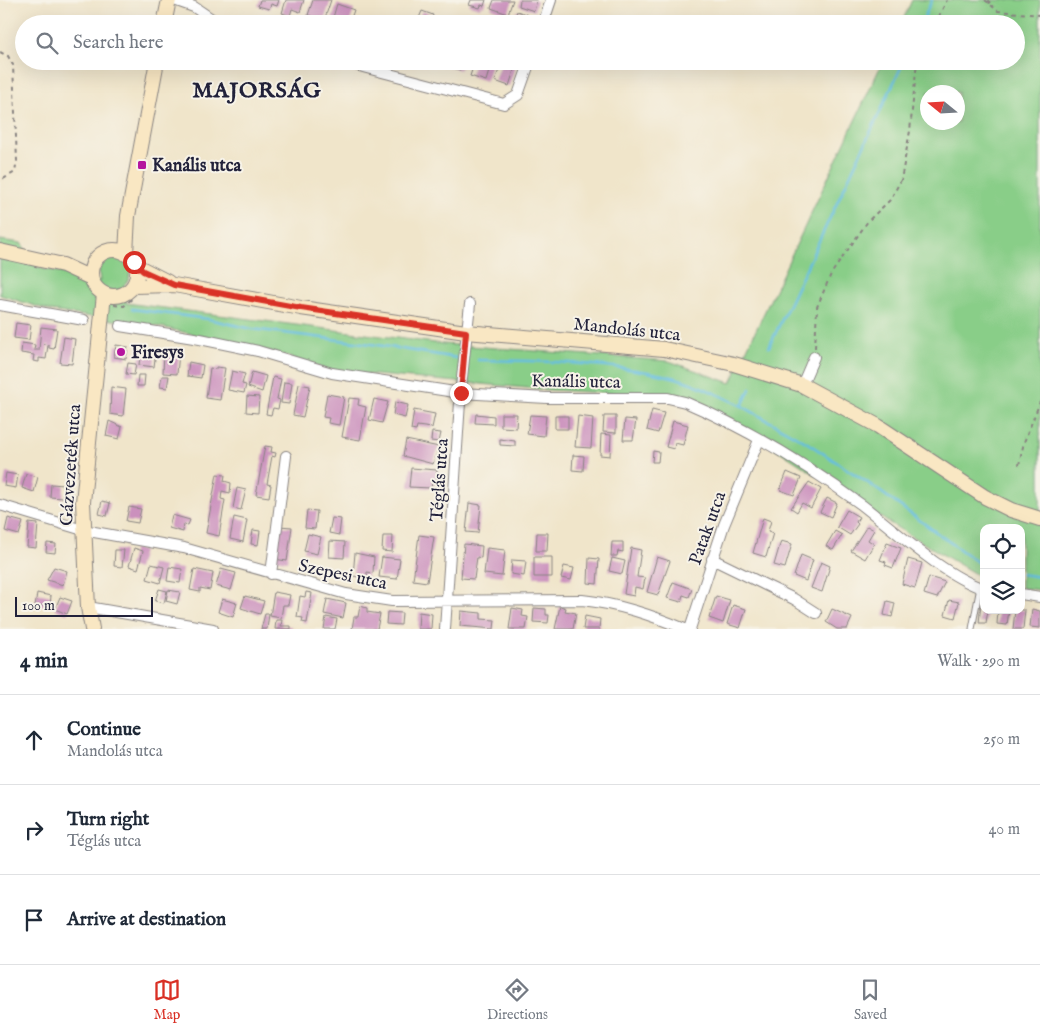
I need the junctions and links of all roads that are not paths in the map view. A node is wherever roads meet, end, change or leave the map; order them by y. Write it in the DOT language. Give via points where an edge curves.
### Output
graph roads {
  1 [pos="168,0"];
  2 [pos="174,0"];
  3 [pos="551,0"];
  4 [pos="189,2"];
  5 [pos="166,15"];
  6 [pos="207,15"];
  7 [pos="546,15"];
  8 [pos="155,70"];
  9 [pos="374,70"];
  10 [pos="527,70"];
  11 [pos="128,216"];
  12 [pos="110,250"];
  13 [pos="0,251"];
  14 [pos="126,254"];
  15 [pos="95,260"];
  16 [pos="63,265"];
  17 [pos="135,265"];
  18 [pos="91,278"];
  19 [pos="174,285"];
  20 [pos="127,290"];
  21 [pos="104,294"];
  22 [pos="470,304"];
  23 [pos="0,305"];
  24 [pos="84,320"];
  25 [pos="120,326"];
  26 [pos="466,332"];
  27 [pos="100,333"];
  28 [pos="814,357"];
  29 [pos="802,385"];
  30 [pos="461,393"];
  31 [pos="759,440"];
  32 [pos="286,456"];
  33 [pos="0,505"];
  34 [pos="1040,520"];
  35 [pos="83,530"];
  36 [pos="712,558"];
  37 [pos="271,574"];
  38 [pos="980,587"];
  39 [pos="1025,595"];
  40 [pos="980,596"];
  41 [pos="1040,597"];
  42 [pos="447,602"];
  43 [pos="88,607"];
  44 [pos="816,613"];
  45 [pos="92,629"];
  46 [pos="213,629"];
  47 [pos="445,629"];
  48 [pos="685,629"];
  49 [pos="690,629"];
  50 [pos="972,629"];
  1 -- 5 [label="street"];
  2 -- 4 [label="street"];
  3 -- 7 [label="street"];
  4 -- 6 [label="street"];
  8 -- 11 [label="street"];
  9 -- 10 [label="street" via="504,104 518,95"];
  11 -- 12 [label="street"];
  11 -- 14 [label="street"];
  12 -- 14 [label="street"];
  12 -- 15 [label="street"];
  13 -- 16 [label="street"];
  14 -- 17 [label="street"];
  15 -- 16 [label="street"];
  15 -- 18 [label="street"];
  16 -- 18 [label="street"];
  17 -- 19 [label="street, Mandolás utca"];
  17 -- 20 [label="street" via="136,276"];
  18 -- 21 [label="street"];
  19 -- 20 [label="street, Mandolás utca"];
  19 -- 26 [label="street, Mandolás utca" via="301,308"];
  20 -- 21 [label="street" via="112,296"];
  20 -- 27 [label="street, Gázvezeték utca" via="112,305"];
  21 -- 27 [label="street, Gázvezeték utca"];
  22 -- 26 [label="street, Téglás utca"];
  23 -- 24 [label="street"];
  25 -- 30 [label="street, Kanális utca" via="258,351 332,373"];
  26 -- 29 [label="street, Mandolás utca" via="664,349 734,364"];
  26 -- 30 [label="street, Téglás utca"];
  27 -- 35 [label="street, Gázvezeték utca"];
  28 -- 29 [label="street"];
  29 -- 34 [label="street, Mandolás utca" via="878,426 985,497"];
  30 -- 31 [label="street, Kanális utca" via="547,398 668,398 685,402"];
  30 -- 42 [label="street, Téglás utca"];
  31 -- 36 [label="street, Patak utca"];
  31 -- 38 [label="street, Kanális utca" via="821,477 954,575"];
  32 -- 37 [label="street"];
  33 -- 35 [label="street, Szepesi utca"];
  35 -- 37 [label="street, Szepesi utca" via="184,548"];
  35 -- 43 [label="street, Gázvezeték utca"];
  36 -- 44 [label="street"];
  36 -- 49 [label="street, Patak utca"];
  37 -- 42 [label="street, Szepesi utca" via="346,594 392,601"];
  39 -- 41 [label="street"];
  40 -- 50 [label="lane"];
  42 -- 47 [label="street, Téglás utca"];
  42 -- 48 [label="street, Szepesi utca" via="591,601 636,610"];
  43 -- 45 [label="street, Gázvezeték utca"];
  43 -- 46 [label="street"];
}
